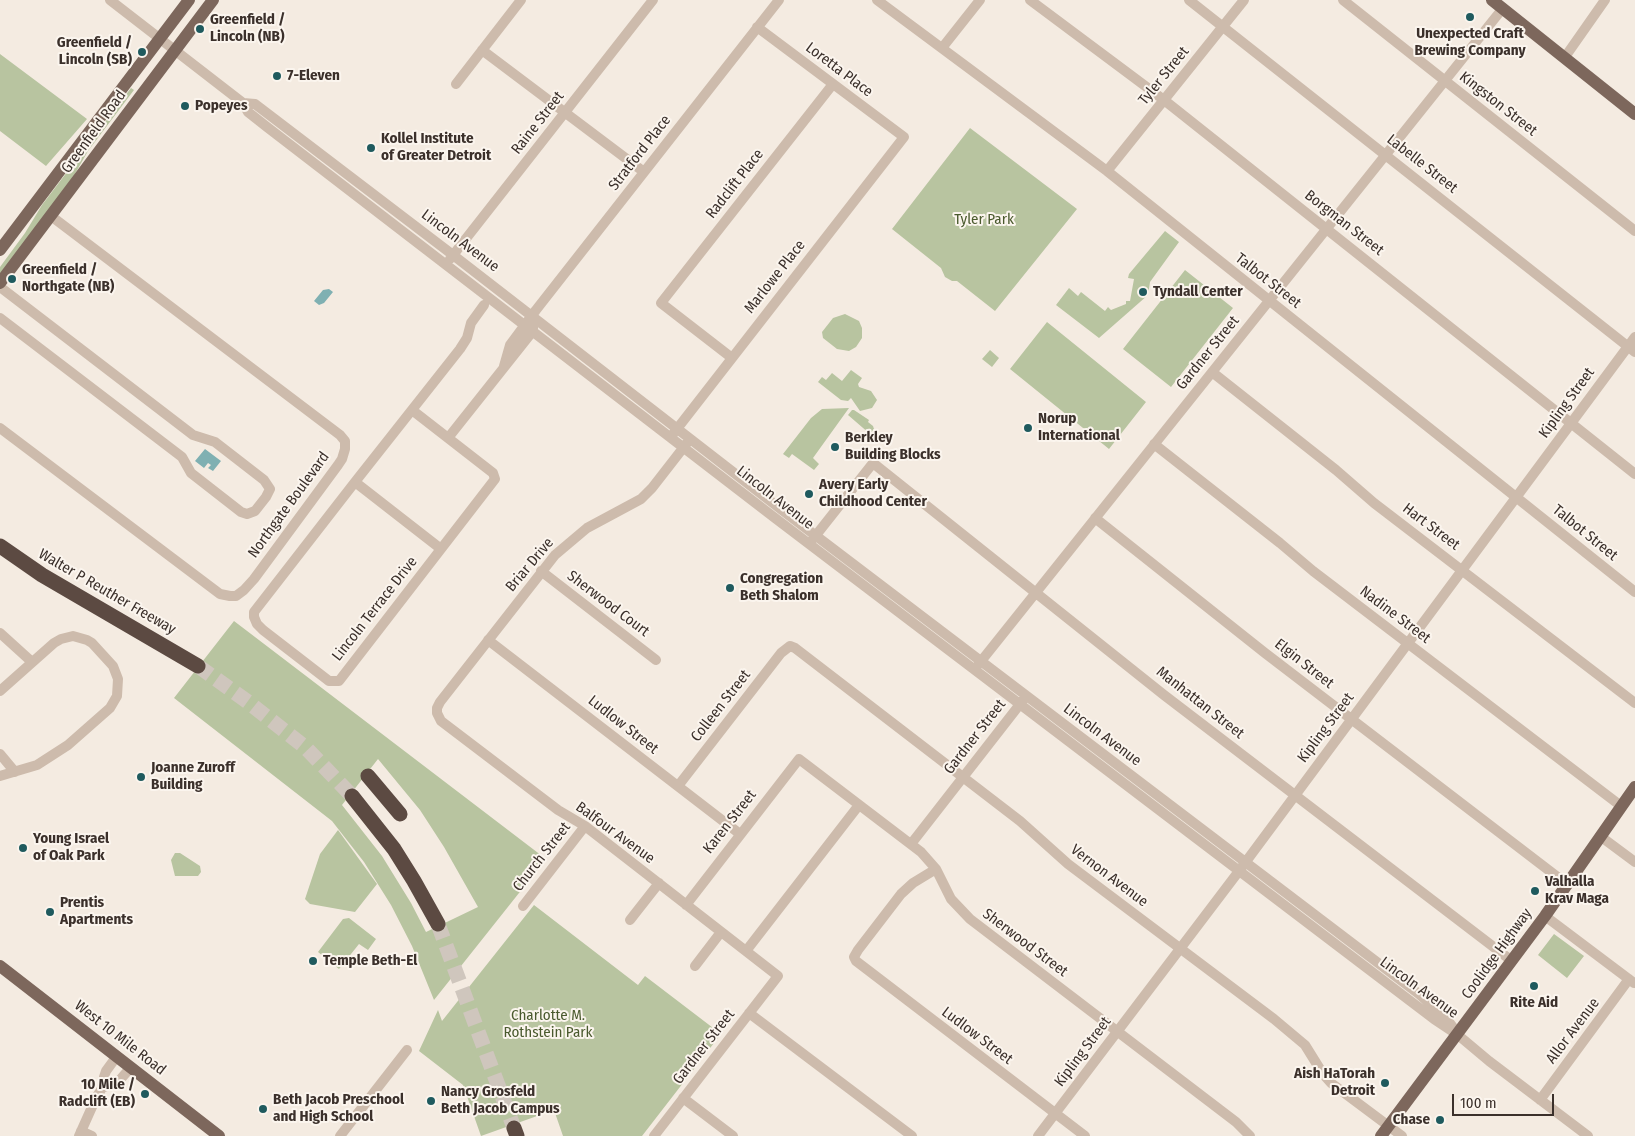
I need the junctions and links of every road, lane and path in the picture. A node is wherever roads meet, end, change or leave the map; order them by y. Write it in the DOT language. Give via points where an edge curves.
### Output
graph roads {
  1 [pos="110,0"];
  2 [pos="189,0"];
  3 [pos="521,0"];
  4 [pos="653,0"];
  5 [pos="779,0"];
  6 [pos="877,0"];
  7 [pos="980,0"];
  8 [pos="1030,0"];
  9 [pos="1189,0"];
  10 [pos="1244,0"];
  11 [pos="1343,0"];
  12 [pos="1606,0"];
  13 [pos="209,1"];
  14 [pos="1498,4"];
  15 [pos="1223,26"];
  16 [pos="757,27"];
  17 [pos="160,38"];
  18 [pos="942,48"];
  19 [pos="176,50"];
  20 [pos="482,50"];
  21 [pos="1564,57"];
  22 [pos="129,80"];
  23 [pos="1445,81"];
  24 [pos="456,84"];
  25 [pos="833,84"];
  26 [pos="1164,100"];
  27 [pos="242,103"];
  28 [pos="1633,109"];
  29 [pos="565,112"];
  30 [pos="904,137"];
  31 [pos="1386,154"];
  32 [pos="644,172"];
  33 [pos="1107,172"];
  34 [pos="77,180"];
  35 [pos="51,216"];
  36 [pos="1327,229"];
  37 [pos="1635,231"];
  38 [pos="0,250"];
  39 [pos="454,255"];
  40 [pos="446,264"];
  41 [pos="0,283"];
  42 [pos="0,287"];
  43 [pos="1269,301"];
  44 [pos="484,305"];
  45 [pos="532,316"];
  46 [pos="0,318"];
  47 [pos="529,328"];
  48 [pos="1635,336"];
  49 [pos="1631,349"];
  50 [pos="732,358"];
  51 [pos="1212,372"];
  52 [pos="412,410"];
  53 [pos="1571,423"];
  54 [pos="0,428"];
  55 [pos="674,433"];
  56 [pos="448,438"];
  57 [pos="687,443"];
  58 [pos="1154,444"];
  59 [pos="1635,474"];
  60 [pos="355,482"];
  61 [pos="1516,497"];
  62 [pos="1095,518"];
  63 [pos="813,540"];
  64 [pos="0,546"];
  65 [pos="442,548"];
  66 [pos="1462,570"];
  67 [pos="541,572"];
  68 [pos="1635,592"];
  69 [pos="1036,593"];
  70 [pos="0,633"];
  71 [pos="488,640"];
  72 [pos="1407,644"];
  73 [pos="790,646"];
  74 [pos="656,660"];
  75 [pos="32,662"];
  76 [pos="977,665"];
  77 [pos="198,666"];
  78 [pos="0,691"];
  79 [pos="1023,700"];
  80 [pos="1635,703"];
  81 [pos="437,713"];
  82 [pos="1351,719"];
  83 [pos="0,754"];
  84 [pos="800,759"];
  85 [pos="15,772"];
  86 [pos="0,776"];
  87 [pos="368,776"];
  88 [pos="963,777"];
  89 [pos="678,786"];
  90 [pos="1635,787"];
  91 [pos="1295,795"];
  92 [pos="352,796"];
  93 [pos="859,805"];
  94 [pos="1621,806"];
  95 [pos="400,814"];
  96 [pos="585,826"];
  97 [pos="740,834"];
  98 [pos="1600,836"];
  99 [pos="911,844"];
  100 [pos="1635,862"];
  101 [pos="1243,866"];
  102 [pos="936,869"];
  103 [pos="659,883"];
  104 [pos="1568,885"];
  105 [pos="686,905"];
  106 [pos="523,906"];
  107 [pos="1546,916"];
  108 [pos="630,920"];
  109 [pos="438,924"];
  110 [pos="721,932"];
  111 [pos="1180,948"];
  112 [pos="746,951"];
  113 [pos="1512,961"];
  114 [pos="0,966"];
  115 [pos="695,966"];
  116 [pos="778,976"];
  117 [pos="1632,981"];
  118 [pos="749,1013"];
  119 [pos="1118,1031"];
  120 [pos="1458,1035"];
  121 [pos="407,1050"];
  122 [pos="117,1056"];
  123 [pos="130,1067"];
  124 [pos="102,1088"];
  125 [pos="684,1098"];
  126 [pos="1540,1100"];
  127 [pos="1055,1114"];
  128 [pos="1385,1131"];
  129 [pos="80,1133"];
  130 [pos="92,1136"];
  131 [pos="219,1136"];
  132 [pos="340,1136"];
  133 [pos="654,1136"];
  134 [pos="734,1136"];
  135 [pos="912,1136"];
  136 [pos="1038,1136"];
  137 [pos="1085,1136"];
  138 [pos="1250,1136"];
  139 [pos="1402,1136"];
  140 [pos="1588,1136"];
  1 -- 17 [label="street, Lincoln Avenue"];
  2 -- 17 [label="main road, Greenfield Road"];
  3 -- 20 [label="street"];
  4 -- 29 [label="street, Raine Street"];
  5 -- 16 [label="street, Stratford Place"];
  6 -- 18 [label="street, Talbot Street"];
  7 -- 18 [label="street"];
  8 -- 26 [label="street, Borgman Street"];
  9 -- 15 [label="street, Labelle Street"];
  10 -- 15 [label="street, Tyler Street"];
  11 -- 23 [label="street, Kingston Street"];
  12 -- 21 [label="street"];
  13 -- 19 [label="main road, Greenfield Road" via="194,28"];
  14 -- 21 [label="main road"];
  14 -- 23 [label="street, Gardner Street"];
  15 -- 26 [label="street, Tyler Street"];
  15 -- 31 [label="street, Labelle Street"];
  16 -- 25 [label="street, Loretta Place"];
  16 -- 32 [label="street, Stratford Place"];
  17 -- 19 [label="street, Lincoln Avenue"];
  17 -- 22 [label="main road, Greenfield Road"];
  18 -- 33 [label="street, Talbot Street"];
  19 -- 27 [label="street, Lincoln Avenue"];
  19 -- 34 [label="main road, Greenfield Road"];
  20 -- 24 [label="street"];
  20 -- 29 [label="street"];
  21 -- 28 [label="main road"];
  22 -- 34 [label="main road" via="137,85 136,90 89,153"];
  22 -- 38 [label="main road, Greenfield Road"];
  23 -- 31 [label="street, Gardner Street"];
  23 -- 37 [label="street, Kingston Street"];
  25 -- 30 [label="street, Loretta Place"];
  25 -- 50 [label="street, Radclift Place" via="661,303"];
  26 -- 33 [label="street, Tyler Street"];
  26 -- 36 [label="street, Borgman Street"];
  27 -- 39 [label="street, Lincoln Avenue" via="255,104"];
  27 -- 40 [label="street, Lincoln Avenue" via="248,112"];
  29 -- 32 [label="street"];
  29 -- 39 [label="street, Raine Street"];
  30 -- 50 [label="street, Marlowe Place"];
  31 -- 36 [label="street, Gardner Street"];
  31 -- 49 [label="street, Labelle Street"];
  32 -- 45 [label="street, Stratford Place"];
  33 -- 43 [label="street, Talbot Street"];
  34 -- 35 [label="main road, Greenfield Road"];
  35 -- 41 [label="main road, Greenfield Road"];
  35 -- 54 [label="street, Northgate Boulevard" via="340,436 345,449 338,465 254,579 236,596 230,596 220,594"];
  36 -- 43 [label="street, Gardner Street"];
  36 -- 53 [label="street, Borgman Street"];
  39 -- 40 [label="street, Raine Street"];
  39 -- 45 [label="street, Lincoln Avenue"];
  40 -- 47 [label="street, Lincoln Avenue"];
  42 -- 46 [label="street, Northgate Boulevard" via="193,435 215,442 264,480 270,490 266,497 255,511 241,512 191,473 182,456"];
  43 -- 51 [label="street, Gardner Street"];
  43 -- 61 [label="street, Talbot Street"];
  44 -- 52 [label="street, Lincoln Terrace Drive" via="471,323 460,349"];
  45 -- 47 [label="street, Stratford Place"];
  45 -- 55 [label="street, Lincoln Avenue"];
  47 -- 55 [label="street, Lincoln Avenue"];
  47 -- 56 [label="street" via="510,345 504,366"];
  48 -- 49 [label="street, Kipling Street"];
  49 -- 53 [label="street, Kipling Street"];
  50 -- 55 [label="street, Marlowe Place"];
  51 -- 58 [label="street, Gardner Street"];
  51 -- 66 [label="street, Hart Street"];
  52 -- 56 [label="street, Lincoln Terrace Drive"];
  52 -- 60 [label="street, Lincoln Terrace Drive"];
  53 -- 59 [label="street, Borgman Street"];
  53 -- 61 [label="street, Kipling Street"];
  55 -- 57 [label="street, Lincoln Avenue"];
  56 -- 65 [label="street, Lincoln Terrace Drive" via="493,473 495,480"];
  57 -- 63 [label="street, Lincoln Avenue"];
  57 -- 67 [label="street, Briar Drive" via="647,494 587,528 555,555"];
  58 -- 62 [label="street, Gardner Street"];
  58 -- 72 [label="street, Nadine Street"];
  60 -- 65 [label="street"];
  60 -- 65 [label="street, Lincoln Terrace Drive" via="254,612 257,624 329,681 339,681"];
  61 -- 66 [label="street, Kipling Street"];
  61 -- 68 [label="street, Talbot Street"];
  62 -- 69 [label="street, Gardner Street"];
  62 -- 82 [label="street, Elgin Street"];
  63 -- 69 [label="street, Manhattan Street" via="873,463"];
  63 -- 76 [label="street, Lincoln Avenue"];
  64 -- 77 [label="highway, Walter P Reuther Freeway" via="42,575"];
  66 -- 72 [label="street, Kipling Street"];
  66 -- 80 [label="street, Hart Street"];
  67 -- 71 [label="street, Briar Drive"];
  67 -- 74 [label="street, Sherwood Court"];
  69 -- 76 [label="street, Gardner Street"];
  69 -- 91 [label="street, Manhattan Street"];
  70 -- 75 [label="street"];
  71 -- 81 [label="street, Briar Drive" via="440,702"];
  71 -- 89 [label="street, Ludlow Street"];
  72 -- 82 [label="street, Kipling Street"];
  72 -- 94 [label="street, Nadine Street"];
  73 -- 88 [label="street, Vernon Avenue"];
  73 -- 89 [label="street, Colleen Street" via="781,653"];
  75 -- 78 [label="street"];
  75 -- 85 [label="street" via="61,639 73,636 86,640 113,666 118,679 117,696 110,708 68,745 49,759"];
  76 -- 79 [label="street, Lincoln Avenue"];
  79 -- 88 [label="street, Gardner Street"];
  79 -- 101 [label="street, Lincoln Avenue"];
  81 -- 96 [label="street, Balfour Avenue" via="441,721 466,741 558,810"];
  82 -- 91 [label="street, Kipling Street"];
  82 -- 104 [label="street, Elgin Street"];
  83 -- 85 [label="street"];
  84 -- 93 [label="street, Sherwood Street"];
  84 -- 97 [label="street, Karen Street"];
  85 -- 86 [label="street"];
  87 -- 95 [label="highway"];
  88 -- 99 [label="street, Gardner Street"];
  88 -- 111 [label="street, Vernon Avenue" via="1068,864"];
  89 -- 97 [label="street, Ludlow Street"];
  90 -- 94 [label="main road, Coolidge Highway"];
  91 -- 101 [label="street, Kipling Street"];
  91 -- 113 [label="street, Manhattan Street"];
  92 -- 109 [label="highway" via="400,858"];
  93 -- 99 [label="street, Sherwood Street"];
  93 -- 112 [label="street"];
  94 -- 98 [label="main road, Coolidge Highway"];
  96 -- 103 [label="street, Balfour Avenue"];
  96 -- 106 [label="street, Church Street"];
  97 -- 105 [label="street, Karen Street"];
  98 -- 100 [label="street"];
  98 -- 104 [label="main road, Coolidge Highway"];
  99 -- 102 [label="street, Sherwood Street"];
  101 -- 111 [label="street, Kipling Street"];
  101 -- 120 [label="street, Lincoln Avenue"];
  102 -- 119 [label="street, Sherwood Street" via="951,899 970,919"];
  102 -- 127 [label="street, Ludlow Street" via="901,894 854,957 859,965"];
  103 -- 105 [label="street, Balfour Avenue"];
  103 -- 108 [label="street"];
  104 -- 107 [label="main road, Coolidge Highway"];
  105 -- 110 [label="street, Balfour Avenue"];
  107 -- 113 [label="main road, Coolidge Highway"];
  107 -- 117 [label="street"];
  110 -- 112 [label="street, Balfour Avenue"];
  110 -- 115 [label="street"];
  111 -- 119 [label="street, Kipling Street"];
  111 -- 128 [label="street, Vernon Avenue" via="1305,1045 1323,1074"];
  112 -- 116 [label="street, Balfour Avenue"];
  113 -- 120 [label="main road, Coolidge Highway"];
  114 -- 122 [label="main road, West 10 Mile Road"];
  116 -- 118 [label="street, Gardner Street"];
  117 -- 126 [label="street, Allor Avenue"];
  118 -- 125 [label="street, Gardner Street"];
  118 -- 135 [label="street"];
  119 -- 127 [label="street, Kipling Street"];
  119 -- 138 [label="street, Sherwood Street"];
  120 -- 126 [label="street, Lincoln Avenue"];
  120 -- 128 [label="main road, Coolidge Highway"];
  121 -- 132 [label="street"];
  122 -- 123 [label="main road, West 10 Mile Road"];
  122 -- 124 [label="street" via="106,1070"];
  123 -- 124 [label="street" via="119,1081"];
  123 -- 131 [label="main road, West 10 Mile Road"];
  124 -- 129 [label="street"];
  125 -- 133 [label="street, Gardner Street"];
  125 -- 134 [label="street"];
  126 -- 140 [label="street, Lincoln Avenue"];
  127 -- 136 [label="street, Kipling Street"];
  127 -- 137 [label="street, Ludlow Street"];
  128 -- 139 [label="street, Vernon Avenue"];
  129 -- 130 [label="street"];
}
